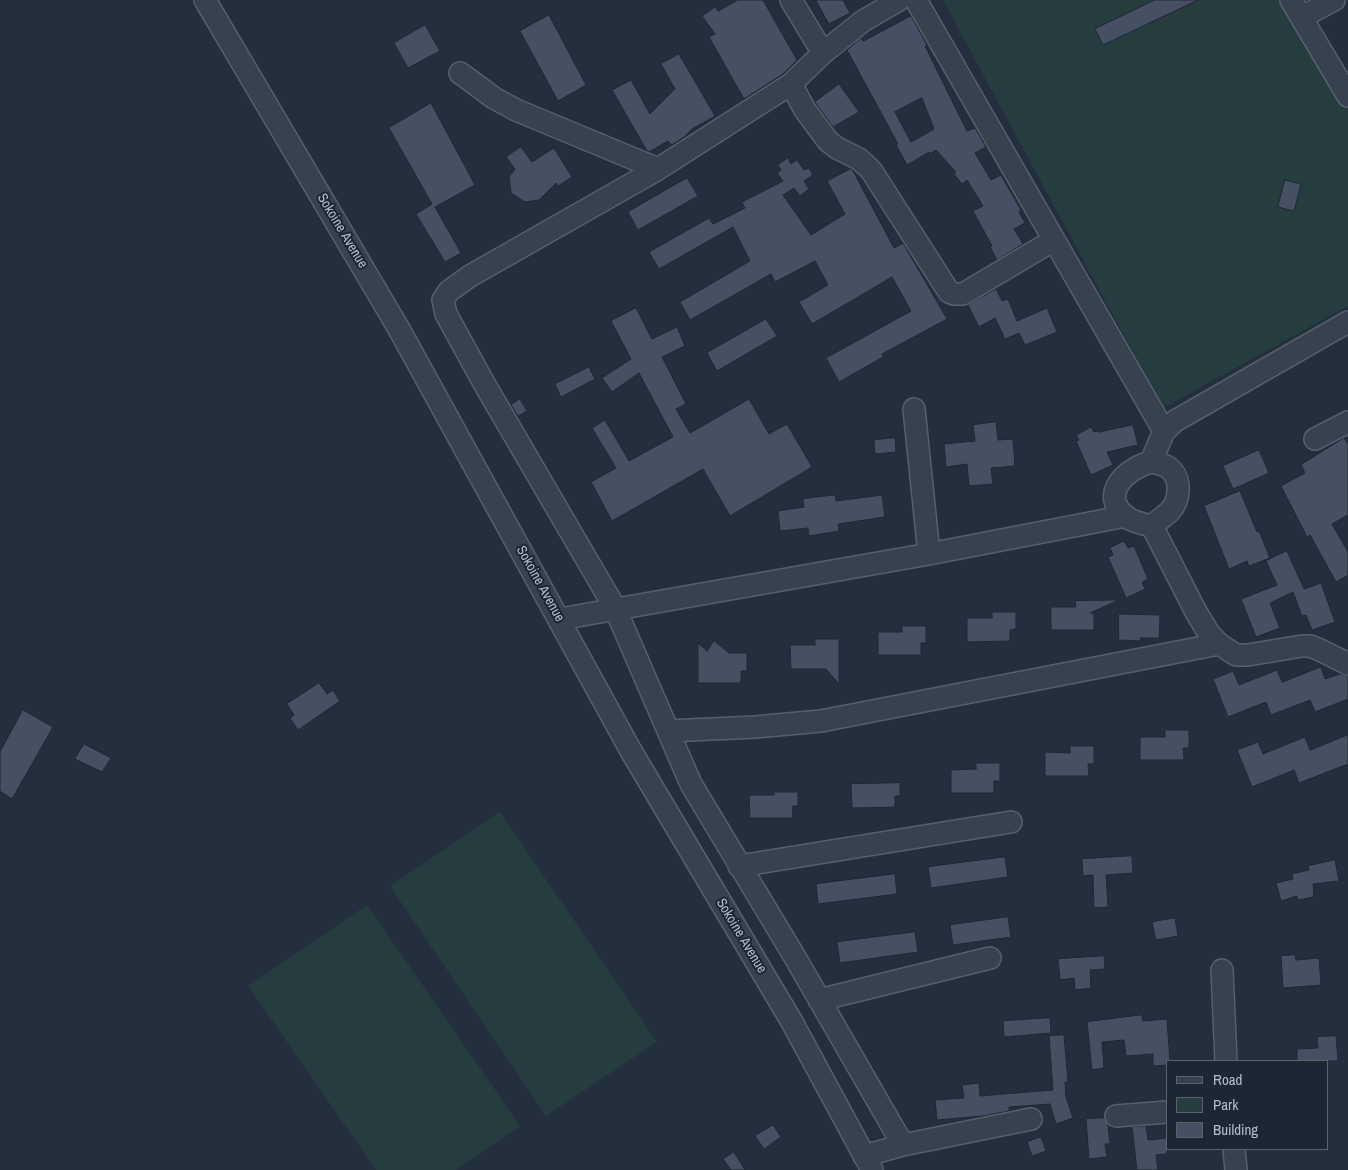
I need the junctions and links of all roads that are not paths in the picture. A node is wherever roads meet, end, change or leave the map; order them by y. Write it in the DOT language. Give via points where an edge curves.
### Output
graph roads {
  1 [pos="205,0"];
  2 [pos="791,0"];
  3 [pos="899,0"];
  4 [pos="916,0"];
  5 [pos="1334,0"];
  6 [pos="1297,9"];
  7 [pos="823,53"];
  8 [pos="460,73"];
  9 [pos="791,84"];
  10 [pos="1348,96"];
  11 [pos="658,169"];
  12 [pos="1054,240"];
  13 [pos="1348,322"];
  14 [pos="914,409"];
  15 [pos="1348,422"];
  16 [pos="1164,431"];
  17 [pos="1315,439"];
  18 [pos="1151,462"];
  19 [pos="1114,495"];
  20 [pos="1126,516"];
  21 [pos="1082,525"];
  22 [pos="1152,526"];
  23 [pos="929,554"];
  24 [pos="614,608"];
  25 [pos="560,619"];
  26 [pos="1219,644"];
  27 [pos="1348,664"];
  28 [pos="668,731"];
  29 [pos="1012,822"];
  30 [pos="739,866"];
  31 [pos="990,958"];
  32 [pos="1222,970"];
  33 [pos="819,1000"];
  34 [pos="1226,1060"];
  35 [pos="1166,1112"];
  36 [pos="1116,1116"];
  37 [pos="1031,1119"];
  38 [pos="903,1145"];
  39 [pos="1234,1150"];
  40 [pos="868,1163"];
  41 [pos="1236,1170"];
  1 -- 25 [label="street, Sokoine Avenue" via="399,329"];
  2 -- 7 [label="street"];
  3 -- 7 [label="street" via="863,21"];
  4 -- 12 [label="street"];
  5 -- 6 [label="street"];
  6 -- 10 [label="street"];
  7 -- 9 [label="street"];
  8 -- 11 [label="street" via="516,110"];
  9 -- 11 [label="street"];
  9 -- 12 [label="street" via="828,141 871,170 949,292 963,294"];
  11 -- 24 [label="street" via="470,276 448,291 443,300 446,314 485,386"];
  12 -- 16 [label="street"];
  13 -- 16 [label="street" via="1184,415"];
  14 -- 23 [label="street"];
  15 -- 17 [label="street"];
  16 -- 18 [label="street"];
  18 -- 19 [label="street" via="1125,474"];
  18 -- 22 [label="street" via="1166,466 1175,474 1178,486 1177,499 1171,510"];
  19 -- 20 [label="street" via="1117,506"];
  19 -- 21 [label="street" via="1105,507"];
  20 -- 21 [label="street"];
  20 -- 22 [label="street"];
  21 -- 23 [label="street"];
  22 -- 26 [label="street" via="1196,612"];
  23 -- 24 [label="street"];
  24 -- 25 [label="street"];
  24 -- 28 [label="street"];
  25 -- 40 [label="street, Sokoine Avenue" via="631,751 792,1022"];
  26 -- 27 [label="street" via="1236,655 1310,646"];
  26 -- 28 [label="street" via="821,721"];
  28 -- 30 [label="street" via="691,784"];
  29 -- 30 [label="street"];
  30 -- 33 [label="street"];
  31 -- 33 [label="street"];
  32 -- 34 [label="street"];
  33 -- 38 [label="street"];
  35 -- 36 [label="street"];
  37 -- 38 [label="street"];
  38 -- 40 [label="street"];
  39 -- 41 [label="street"];
}
